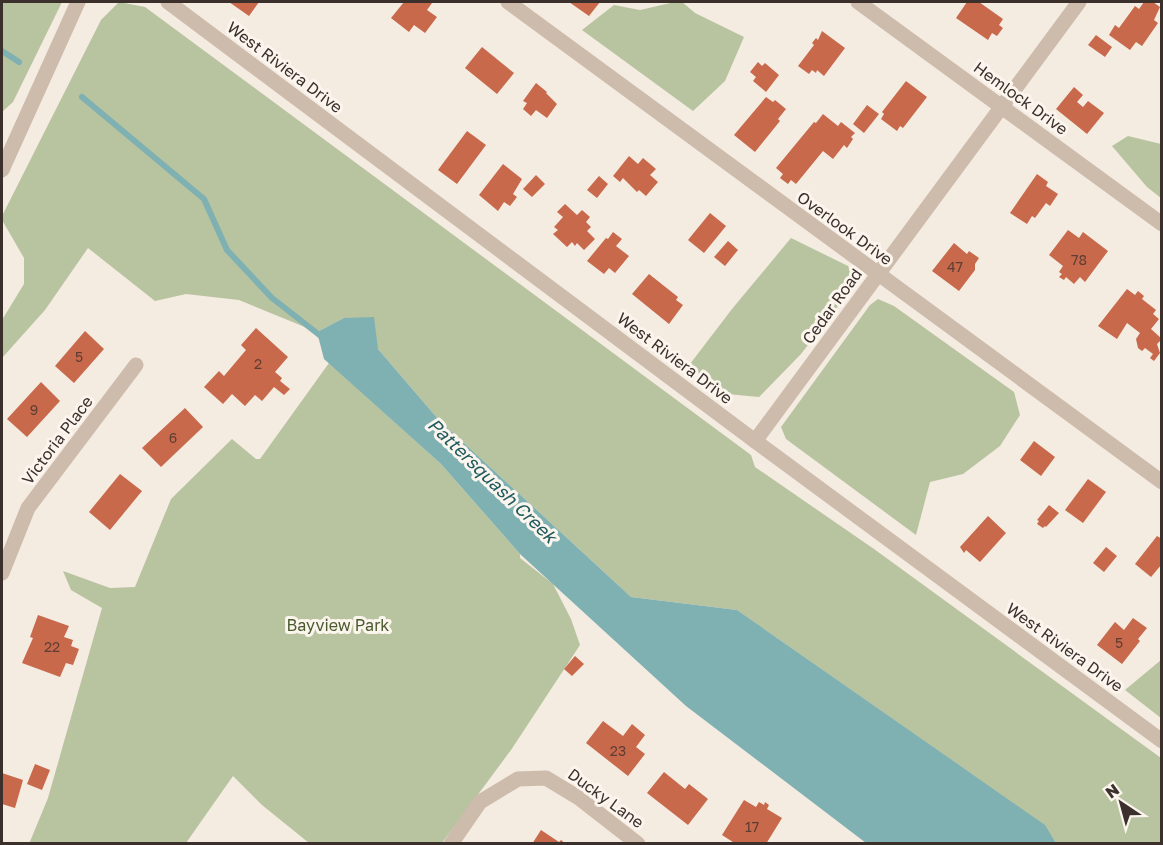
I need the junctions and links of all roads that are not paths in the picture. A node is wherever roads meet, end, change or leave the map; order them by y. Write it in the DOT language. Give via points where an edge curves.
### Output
graph roads {
  1 [pos="78,2"];
  2 [pos="168,2"];
  3 [pos="508,2"];
  4 [pos="858,2"];
  5 [pos="1079,2"];
  6 [pos="1002,107"];
  7 [pos="2,170"];
  8 [pos="1161,224"];
  9 [pos="878,274"];
  10 [pos="136,365"];
  11 [pos="755,441"];
  12 [pos="1161,482"];
  13 [pos="2,573"];
  14 [pos="1161,741"];
  15 [pos="451,843"];
  16 [pos="638,843"];
  1 -- 7 [label="street"];
  2 -- 11 [label="street, West Riviera Drive"];
  3 -- 9 [label="street, Overlook Drive"];
  4 -- 6 [label="street, Hemlock Drive"];
  5 -- 6 [label="street, Cedar Road"];
  6 -- 8 [label="street, Hemlock Drive"];
  6 -- 9 [label="street, Cedar Road"];
  9 -- 11 [label="street, Cedar Road"];
  9 -- 12 [label="street, Overlook Drive"];
  10 -- 13 [label="street, Victoria Place" via="28,508"];
  11 -- 14 [label="street, West Riviera Drive"];
  15 -- 16 [label="street, Ducky Lane" via="480,802 518,779 546,778"];
}
